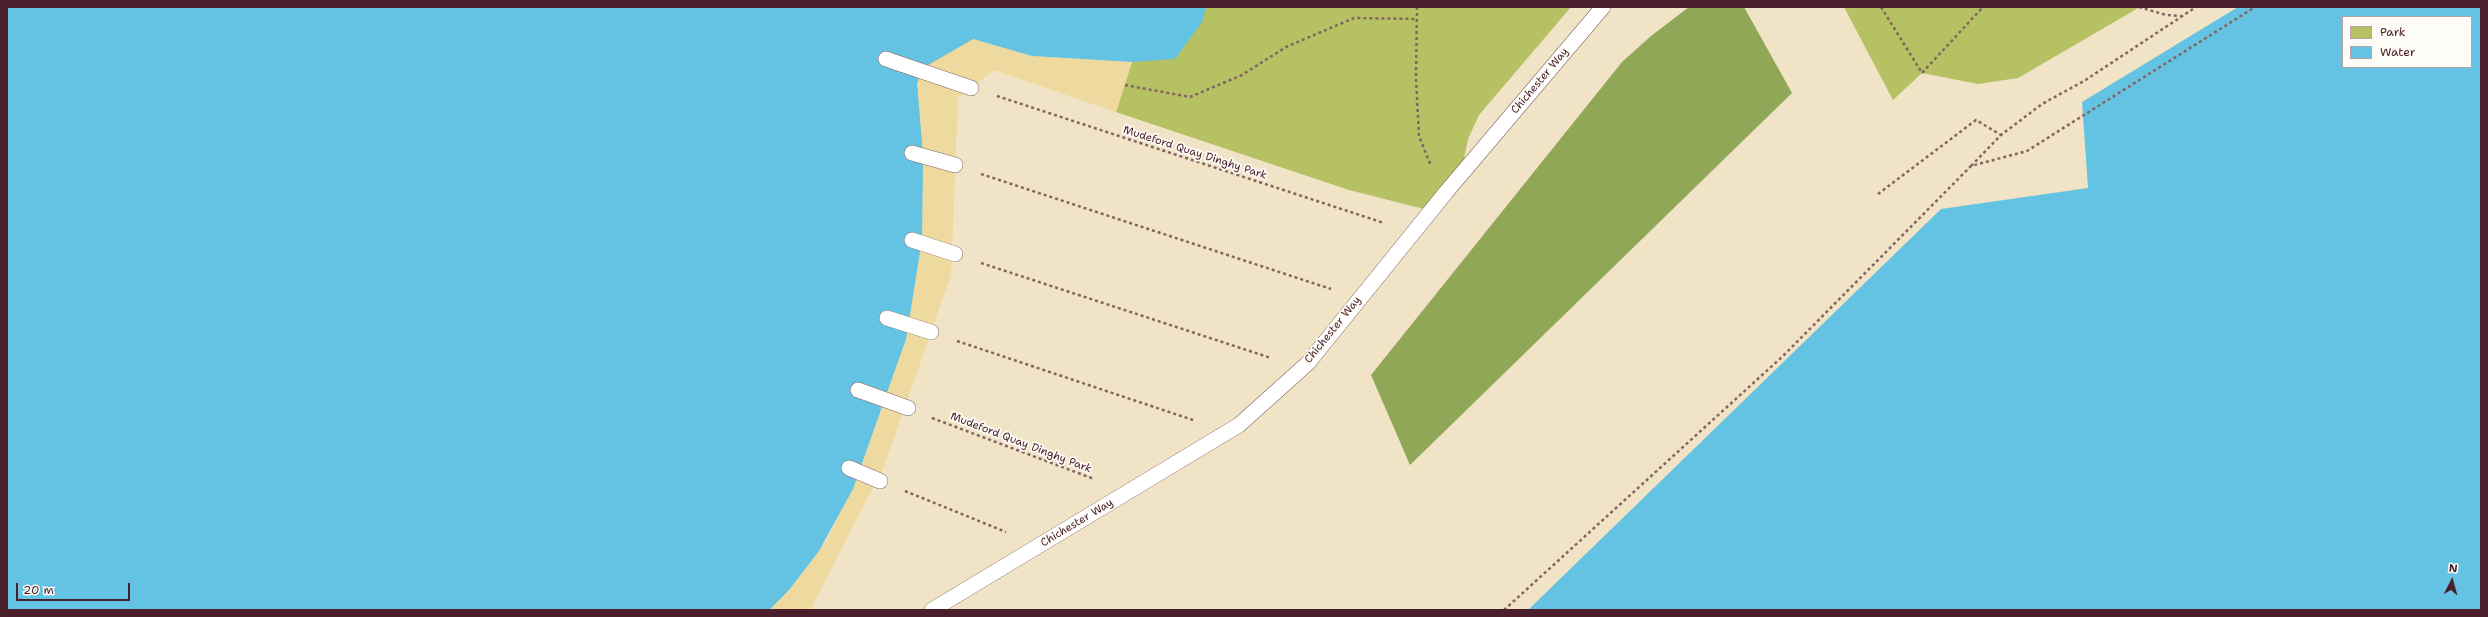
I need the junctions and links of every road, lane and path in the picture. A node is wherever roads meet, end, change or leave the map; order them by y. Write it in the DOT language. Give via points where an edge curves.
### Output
graph roads {
  1 [pos="1417,7"];
  2 [pos="1603,7"];
  3 [pos="1881,7"];
  4 [pos="1983,7"];
  5 [pos="2139,7"];
  6 [pos="2196,7"];
  7 [pos="2255,7"];
  8 [pos="2182,16"];
  9 [pos="1417,19"];
  10 [pos="886,59"];
  11 [pos="1125,85"];
  12 [pos="971,88"];
  13 [pos="2001,135"];
  14 [pos="912,153"];
  15 [pos="955,166"];
  16 [pos="1971,166"];
  17 [pos="1447,191"];
  18 [pos="1878,194"];
  19 [pos="1413,233"];
  20 [pos="912,240"];
  21 [pos="955,254"];
  22 [pos="1358,298"];
  23 [pos="888,318"];
  24 [pos="931,332"];
  25 [pos="1302,368"];
  26 [pos="858,390"];
  27 [pos="908,408"];
  28 [pos="1228,432"];
  29 [pos="850,468"];
  30 [pos="880,481"];
  31 [pos="1128,492"];
  32 [pos="1040,545"];
  33 [pos="932,610"];
  34 [pos="1504,610"];
  1 -- 9 [label="path"];
  2 -- 17 [label="lane, Chichester Way"];
  3 -- 4 [label="path" via="1922,73"];
  5 -- 8 [label="path" via="2166,15"];
  6 -- 8 [label="path"];
  7 -- 16 [label="path" via="2027,151"];
  8 -- 13 [label="path" via="2084,81 2042,104"];
  9 -- 11 [label="path" via="1354,18 1286,47 1242,75 1190,97"];
  9 -- 17 [label="path" via="1416,80 1419,136 1440,186"];
  10 -- 12 [label="lane"];
  12 -- 19 [label="path, Mudeford Quay Dinghy Park"];
  13 -- 16 [label="path"];
  13 -- 18 [label="path" via="1976,120"];
  14 -- 15 [label="lane"];
  15 -- 22 [label="path"];
  16 -- 34 [label="path" via="1783,356"];
  17 -- 19 [label="lane, Chichester Way"];
  19 -- 22 [label="lane, Chichester Way"];
  20 -- 21 [label="lane"];
  21 -- 25 [label="path"];
  22 -- 25 [label="lane, Chichester Way"];
  23 -- 24 [label="lane"];
  24 -- 28 [label="path"];
  25 -- 28 [label="lane, Chichester Way"];
  26 -- 27 [label="lane"];
  27 -- 31 [label="path, Mudeford Quay Dinghy Park"];
  28 -- 31 [label="lane, Chichester Way"];
  29 -- 30 [label="lane"];
  30 -- 32 [label="path"];
  31 -- 32 [label="lane, Chichester Way"];
  32 -- 33 [label="lane, Chichester Way"];
}
